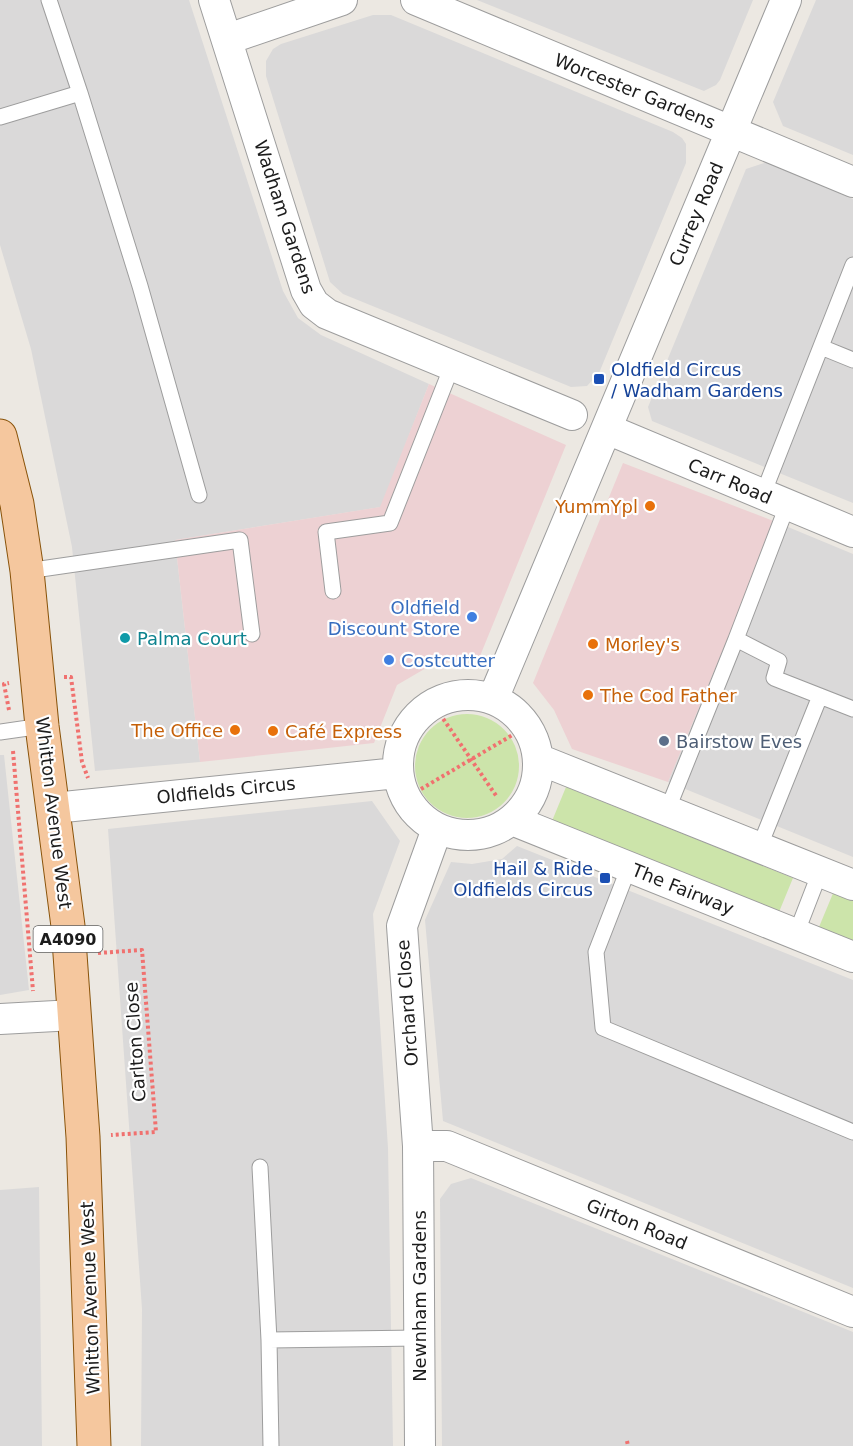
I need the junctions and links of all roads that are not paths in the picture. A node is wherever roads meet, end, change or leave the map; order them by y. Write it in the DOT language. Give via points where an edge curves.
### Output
graph roads {
  1 [pos="49,0"];
  2 [pos="214,0"];
  3 [pos="342,0"];
  4 [pos="416,0"];
  5 [pos="786,0"];
  6 [pos="228,39"];
  7 [pos="80,93"];
  8 [pos="0,117"];
  9 [pos="732,131"];
  10 [pos="853,182"];
  11 [pos="853,266"];
  12 [pos="820,348"];
  13 [pos="853,360"];
  14 [pos="453,366"];
  15 [pos="572,415"];
  16 [pos="608,429"];
  17 [pos="0,436"];
  18 [pos="199,495"];
  19 [pos="775,500"];
  20 [pos="853,532"];
  21 [pos="27,571"];
  22 [pos="333,591"];
  23 [pos="252,634"];
  24 [pos="736,639"];
  25 [pos="820,696"];
  26 [pos="493,699"];
  27 [pos="853,709"];
  28 [pos="42,726"];
  29 [pos="0,732"];
  30 [pos="538,759"];
  31 [pos="401,786"];
  32 [pos="54,808"];
  33 [pos="667,811"];
  34 [pos="512,820"];
  35 [pos="437,829"];
  36 [pos="759,848"];
  37 [pos="629,867"];
  38 [pos="820,872"];
  39 [pos="853,885"];
  40 [pos="796,934"];
  41 [pos="853,957"];
  42 [pos="74,1015"];
  43 [pos="0,1019"];
  44 [pos="853,1132"];
  45 [pos="418,1146"];
  46 [pos="260,1167"];
  47 [pos="853,1312"];
  48 [pos="419,1338"];
  49 [pos="269,1340"];
  50 [pos="94,1446"];
  51 [pos="271,1446"];
  52 [pos="420,1446"];
  1 -- 7 [label="lane"];
  2 -- 6 [label="street, Wadham Gardens"];
  3 -- 6 [label="street"];
  4 -- 9 [label="street, Worcester Gardens"];
  5 -- 9 [label="street, Currey Road"];
  6 -- 14 [label="street, Wadham Gardens" via="306,290 314,304 327,314"];
  7 -- 8 [label="lane"];
  7 -- 18 [label="lane"];
  9 -- 10 [label="street, Worcester Gardens"];
  9 -- 16 [label="street, Currey Road"];
  11 -- 12 [label="lane"];
  12 -- 13 [label="lane"];
  12 -- 19 [label="lane"];
  14 -- 15 [label="street, Wadham Gardens"];
  14 -- 22 [label="lane" via="390,523 326,532"];
  16 -- 19 [label="street, Carr Road"];
  16 -- 26 [label="street"];
  17 -- 21 [label="main road, Whitton Avenue West / A4090" via="17,504"];
  19 -- 20 [label="street, Carr Road"];
  19 -- 24 [label="lane"];
  21 -- 23 [label="lane" via="240,540"];
  21 -- 28 [label="main road, Whitton Avenue West / A4090"];
  24 -- 25 [label="lane" via="779,661 774,678"];
  24 -- 33 [label="lane"];
  25 -- 27 [label="lane"];
  25 -- 36 [label="lane"];
  26 -- 30 [label="street" via="513,711 526,726"];
  26 -- 31 [label="street" via="469,694 422,711 401,740"];
  28 -- 29 [label="lane"];
  28 -- 32 [label="main road, Whitton Avenue West / A4090"];
  30 -- 33 [label="street"];
  30 -- 34 [label="street" via="529,800"];
  31 -- 32 [label="street, Oldfields Circus"];
  31 -- 35 [label="street" via="422,819"];
  32 -- 42 [label="main road, Whitton Avenue West / A4090"];
  33 -- 36 [label="street"];
  34 -- 35 [label="street" via="480,835 457,835"];
  34 -- 37 [label="street, The Fairway"];
  35 -- 45 [label="street, Orchard Close" via="402,926"];
  36 -- 38 [label="street"];
  37 -- 40 [label="street, The Fairway"];
  37 -- 44 [label="lane" via="596,952 603,1028"];
  38 -- 39 [label="street"];
  38 -- 40 [label="lane"];
  40 -- 41 [label="street, The Fairway"];
  42 -- 43 [label="street"];
  42 -- 50 [label="main road, Whitton Avenue West / A4090" via="83,1137"];
  45 -- 47 [label="street, Girton Road" via="447,1146"];
  45 -- 48 [label="street, Newnham Gardens"];
  46 -- 49 [label="lane"];
  48 -- 49 [label="lane"];
  48 -- 52 [label="street, Newnham Gardens"];
  49 -- 51 [label="lane"];
}
